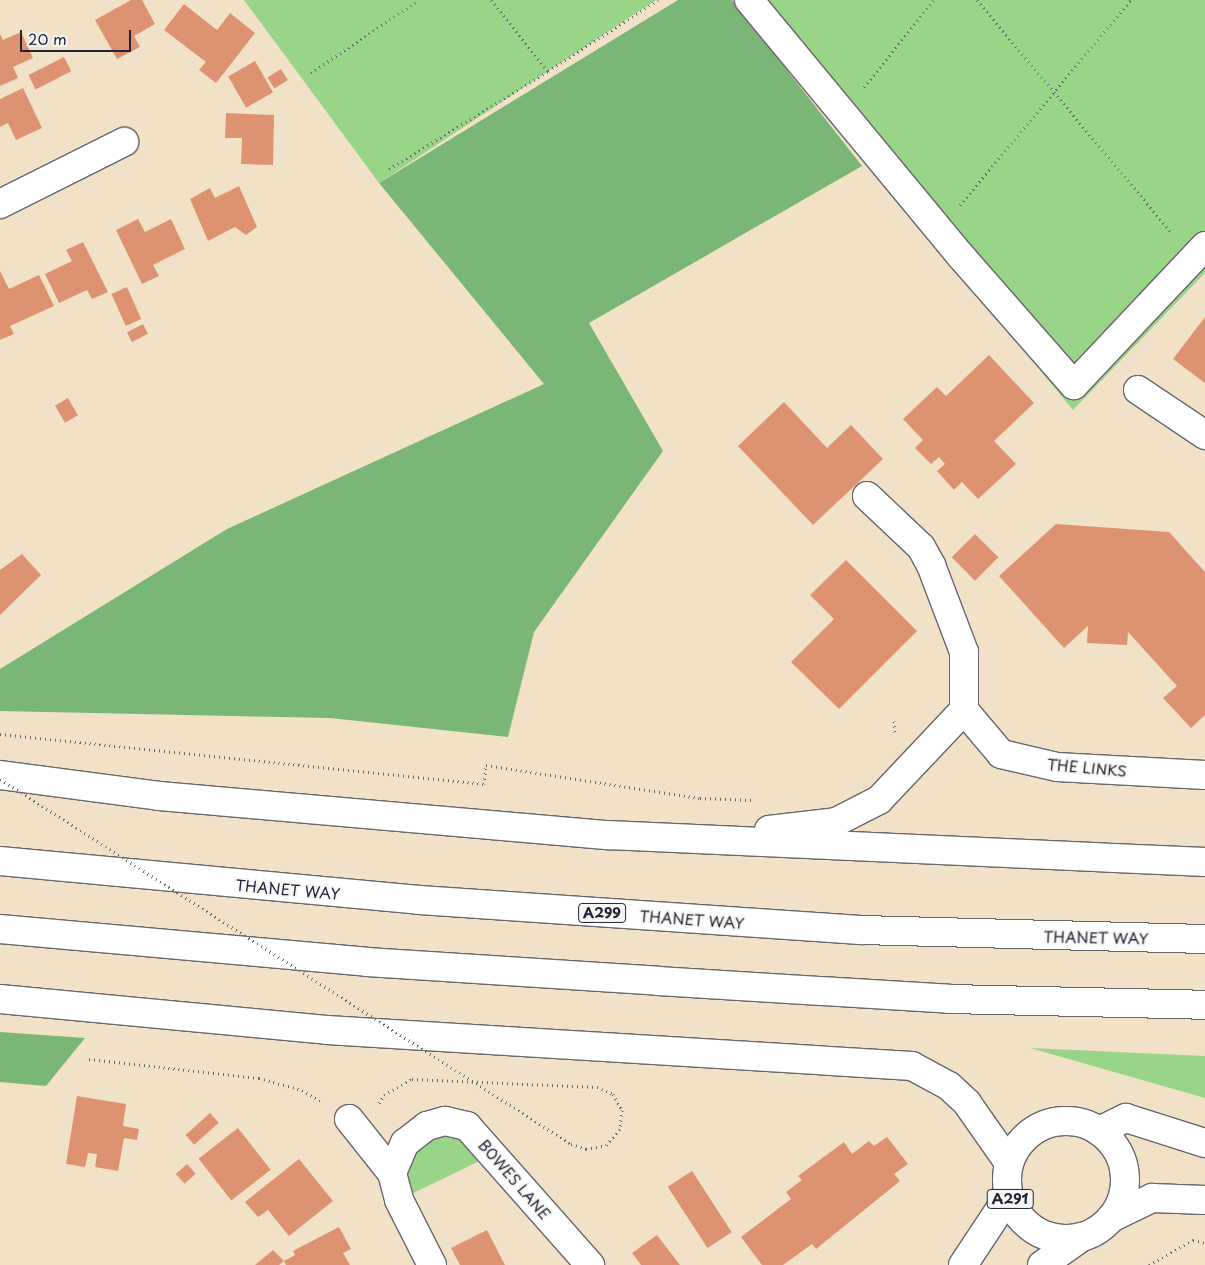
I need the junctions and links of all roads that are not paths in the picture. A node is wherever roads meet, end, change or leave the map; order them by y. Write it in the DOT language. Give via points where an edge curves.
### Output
graph roads {
  1 [pos="749,0"];
  2 [pos="124,142"];
  3 [pos="0,204"];
  4 [pos="1200,253"];
  5 [pos="1138,390"];
  6 [pos="1205,434"];
  7 [pos="867,496"];
  8 [pos="964,710"];
  9 [pos="0,775"];
  10 [pos="1205,775"];
  11 [pos="693,840"];
  12 [pos="0,861"];
  13 [pos="1205,862"];
  14 [pos="0,929"];
  15 [pos="1205,939"];
  16 [pos="0,999"];
  17 [pos="1205,1004"];
  18 [pos="348,1119"];
  19 [pos="1099,1131"];
  20 [pos="1205,1143"];
  21 [pos="1009,1163"];
  22 [pos="392,1173"];
  23 [pos="1008,1197"];
  24 [pos="1205,1200"];
  25 [pos="1111,1218"];
  26 [pos="1084,1237"];
  27 [pos="432,1265"];
  28 [pos="590,1265"];
  29 [pos="963,1265"];
  30 [pos="1042,1265"];
  1 -- 4 [label="main road" via="939,230 1074,385"];
  2 -- 3 [label="main road"];
  5 -- 6 [label="main road"];
  7 -- 8 [label="main road" via="922,546 931,565 964,652"];
  8 -- 10 [label="main road, THE LINKS" via="1001,754 1057,768"];
  8 -- 11 [label="main road" via="879,800 836,822"];
  9 -- 11 [label="main road" via="159,796"];
  11 -- 13 [label="main road"];
  12 -- 15 [label="main road, THANET WAY / A299" via="409,899 861,930"];
  14 -- 17 [label="main road" via="367,962 658,981 949,999"];
  16 -- 21 [label="main road" via="327,1030 912,1066 949,1086 967,1103"];
  18 -- 22 [label="main road"];
  19 -- 20 [label="main road" via="1126,1118"];
  19 -- 21 [label="main road" via="1063,1121 1045,1124 1017,1146"];
  19 -- 25 [label="main road" via="1118,1153 1125,1181 1122,1201"];
  21 -- 23 [label="main road, A291"];
  22 -- 27 [label="main road" via="399,1200"];
  22 -- 28 [label="main road, BOWES LANE" via="404,1143 426,1126 445,1121 467,1126"];
  23 -- 26 [label="main road, A291" via="1015,1212 1039,1233 1054,1238"];
  23 -- 29 [label="main road"];
  24 -- 25 [label="main road" via="1152,1198"];
  25 -- 26 [label="main road"];
  26 -- 30 [label="main road"];
}
